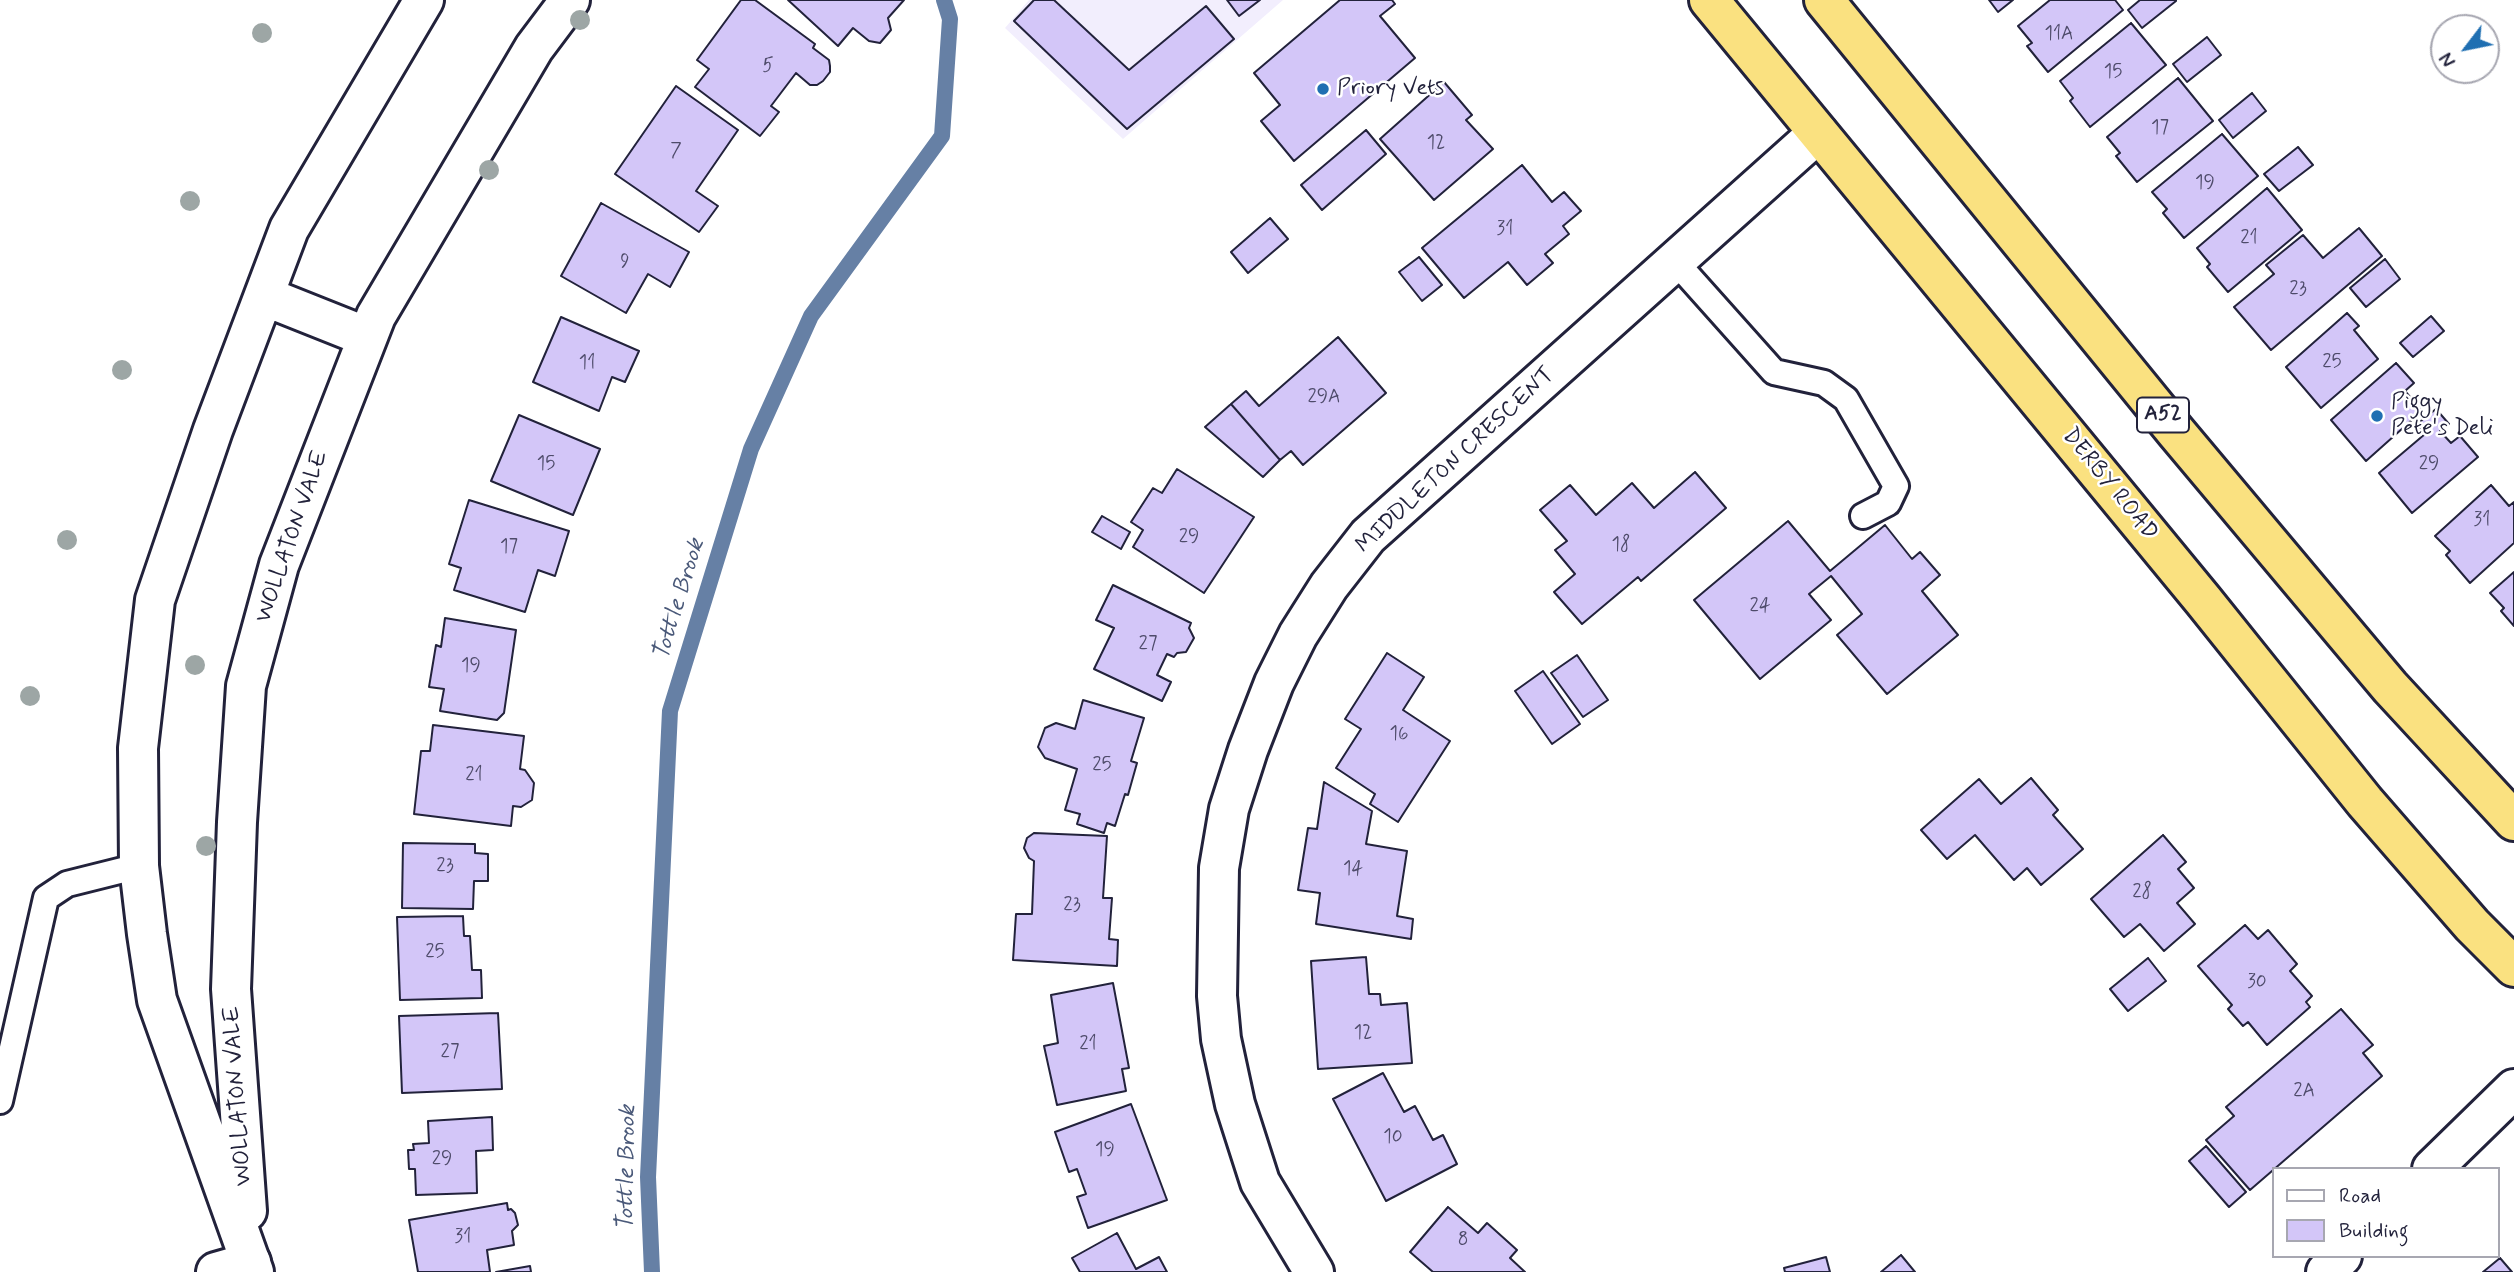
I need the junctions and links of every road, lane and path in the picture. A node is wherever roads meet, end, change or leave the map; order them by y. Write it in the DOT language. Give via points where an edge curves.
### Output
graph roads {
  1 [pos="424,0"];
  2 [pos="570,0"];
  3 [pos="1709,0"];
  4 [pos="1824,0"];
  5 [pos="1818,133"];
  6 [pos="1674,260"];
  7 [pos="264,296"];
  8 [pos="367,337"];
  9 [pos="1863,516"];
  10 [pos="2514,821"];
  11 [pos="139,866"];
  12 [pos="2514,967"];
  13 [pos="2514,1089"];
  14 [pos="0,1101"];
  15 [pos="2434,1167"];
  16 [pos="2340,1258"];
  17 [pos="241,1269"];
  18 [pos="1314,1272"];
  19 [pos="2326,1272"];
  1 -- 7 [label="street, WOLLATON VALE" via="289,229"];
  2 -- 8 [label="street, WOLLATON VALE" via="534,48"];
  3 -- 5 [label="highway, DERBY ROAD"];
  4 -- 10 [label="highway, A52" via="2390,687"];
  5 -- 6 [label="street, MIDDLETON CRESCENT"];
  5 -- 12 [label="highway, DERBY ROAD" via="2365,802"];
  6 -- 9 [label="lane" via="1774,372 1824,383 1846,399 1896,486 1888,503"];
  6 -- 18 [label="street, MIDDLETON CRESCENT" via="1368,536 1298,635 1248,750 1229,809 1220,868 1217,984 1221,1040 1260,1182"];
  7 -- 8 [label="street"];
  7 -- 11 [label="street, WOLLATON VALE" via="155,600 138,748"];
  8 -- 17 [label="street, WOLLATON VALE" via="279,565 246,686 232,989"];
  11 -- 14 [label="lane" via="67,884 46,898"];
  11 -- 17 [label="street, WOLLATON VALE" via="158,1000"];
  13 -- 15 [label="street"];
  16 -- 19 [label="street"];
}
